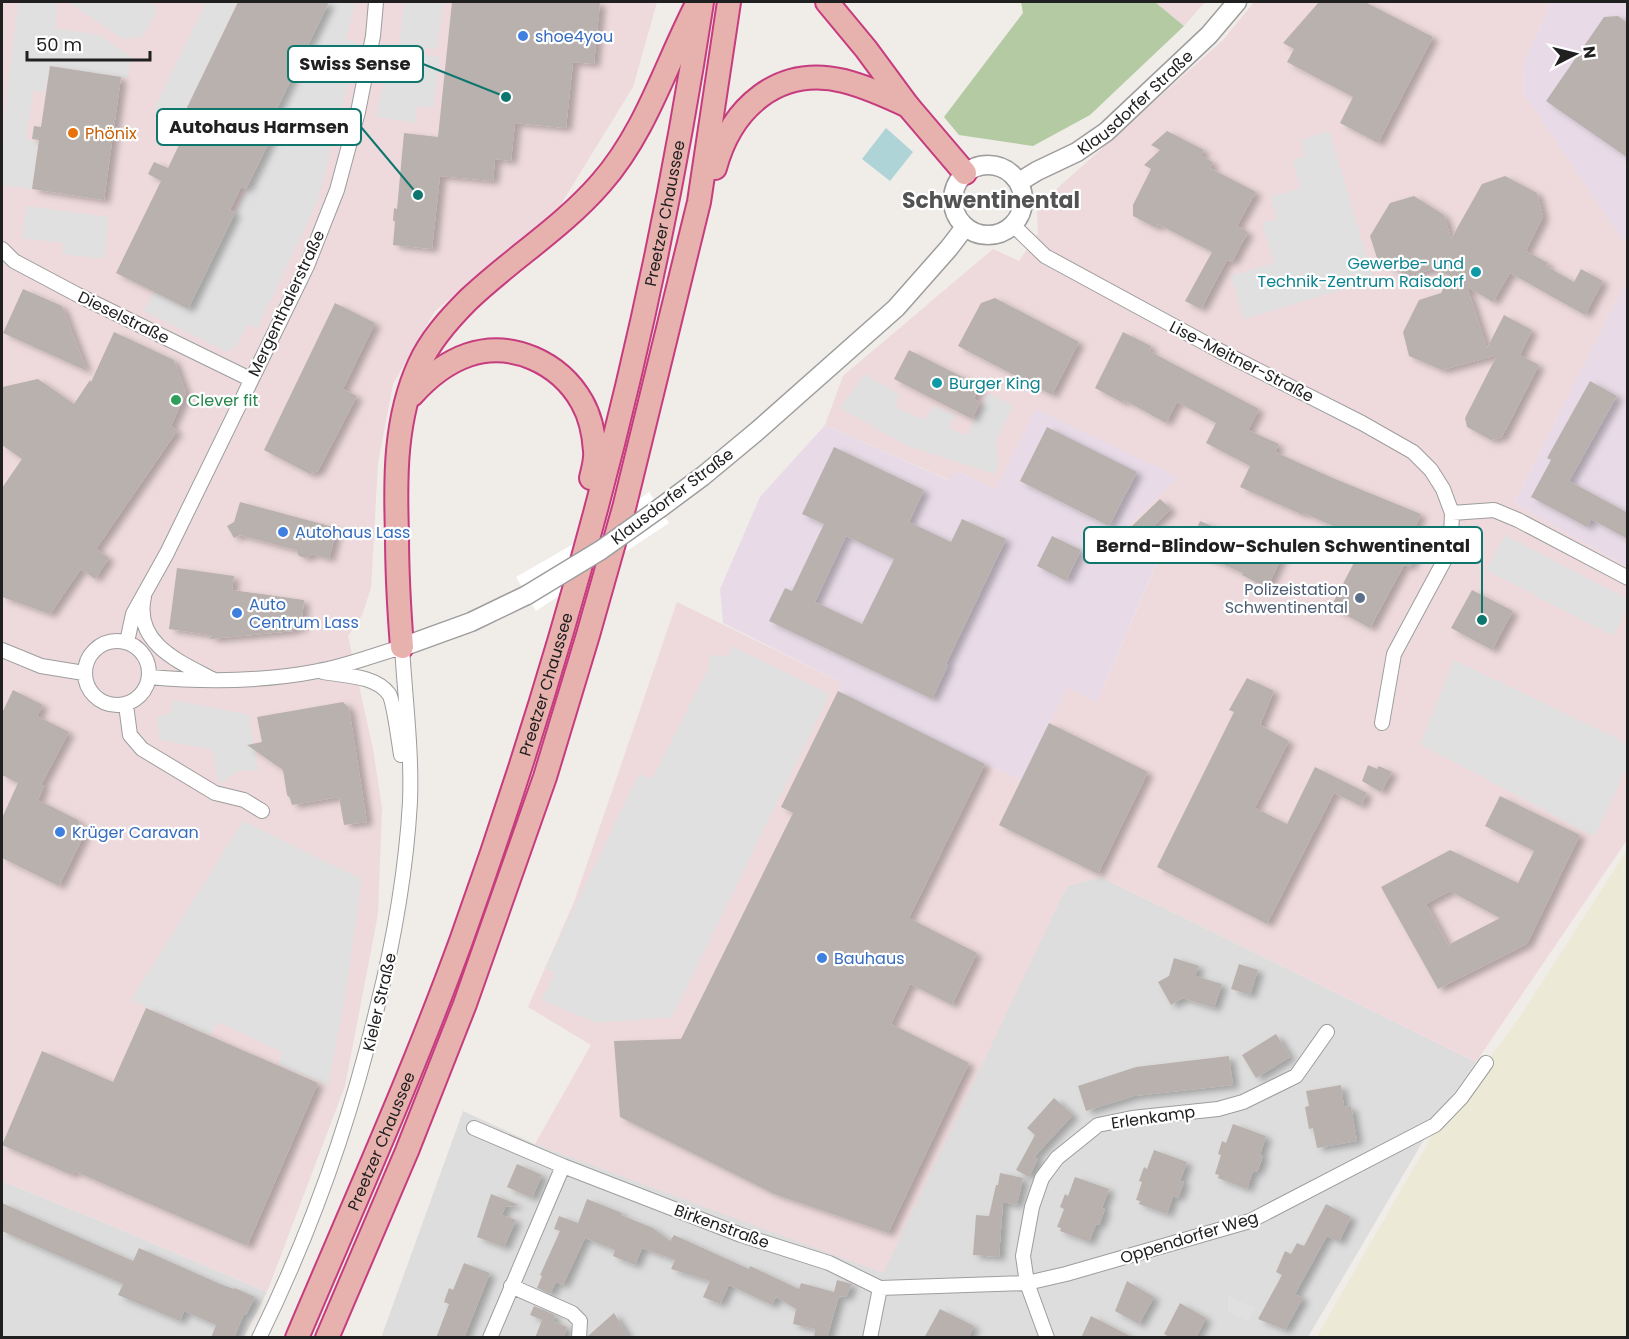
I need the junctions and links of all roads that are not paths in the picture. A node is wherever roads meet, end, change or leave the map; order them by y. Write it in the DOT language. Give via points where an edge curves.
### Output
graph roads {
  1 [pos="376,2"];
  2 [pos="700,2"];
  3 [pos="729,2"];
  4 [pos="827,2"];
  5 [pos="1237,2"];
  6 [pos="908,106"];
  7 [pos="965,173"];
  8 [pos="1019,182"];
  9 [pos="699,202"];
  10 [pos="1013,225"];
  11 [pos="965,227"];
  12 [pos="2,249"];
  13 [pos="250,379"];
  14 [pos="408,401"];
  15 [pos="1452,513"];
  16 [pos="589,533"];
  17 [pos="1628,578"];
  18 [pos="146,588"];
  19 [pos="127,642"];
  20 [pos="402,647"];
  21 [pos="2,650"];
  22 [pos="318,671"];
  23 [pos="84,672"];
  24 [pos="149,677"];
  25 [pos="216,681"];
  26 [pos="126,705"];
  27 [pos="1382,723"];
  28 [pos="410,798"];
  29 [pos="261,811"];
  30 [pos="1327,1032"];
  31 [pos="1486,1063"];
  32 [pos="474,1128"];
  33 [pos="563,1166"];
  34 [pos="1027,1283"];
  35 [pos="511,1286"];
  36 [pos="880,1288"];
  37 [pos="331,1333"];
  38 [pos="259,1338"];
  39 [pos="297,1338"];
  40 [pos="490,1338"];
  41 [pos="579,1338"];
  42 [pos="870,1338"];
  43 [pos="1047,1338"];
  1 -- 13 [label="street, Mergenthalerstraße" via="358,112 337,190 307,266"];
  2 -- 14 [label="highway" via="679,39 653,102 602,183 450,318 419,365"];
  2 -- 16 [label="highway, Preetzer Chaussee" via="692,69 658,245"];
  3 -- 9 [label="highway, Preetzer Chaussee"];
  4 -- 6 [label="highway"];
  5 -- 8 [label="street, Klausdorfer Straße" via="1209,35 1106,132"];
  6 -- 7 [label="highway"];
  6 -- 9 [label="highway" via="877,91 842,81 812,78 784,84 759,96 739,117 723,140 711,180"];
  7 -- 8 [label="street" via="973,167 994,165"];
  7 -- 11 [label="street" via="952,200"];
  8 -- 10 [label="street" via="1023,205"];
  9 -- 37 [label="highway, Preetzer Chaussee" via="624,508 545,777 461,1015"];
  10 -- 11 [label="street" via="994,235"];
  10 -- 15 [label="street, Lise-Meitner-Straße" via="1046,256 1413,452 1431,470"];
  11 -- 20 [label="street, Klausdorfer Straße, bridge" via="896,308 703,477 601,550 527,595 471,622"];
  12 -- 13 [label="street, Dieselstraße" via="14,261 78,295"];
  13 -- 18 [label="street, Mergenthalerstraße"];
  14 -- 16 [label="highway" via="427,379 470,354 524,354 559,372 582,402 591,425 596,453 590,485"];
  14 -- 20 [label="highway" via="400,434 396,483"];
  15 -- 17 [label="street" via="1494,510"];
  15 -- 27 [label="street, Lise-Meitner-Straße" via="1444,561 1394,654"];
  16 -- 39 [label="highway, Preetzer Chaussee" via="527,748 461,940 399,1102"];
  18 -- 19 [label="street, Mergenthalerstraße" via="133,614"];
  18 -- 25 [label="street, Mergenthalerstraße" via="142,605 150,636 163,652"];
  19 -- 23 [label="street" via="103,644 90,656"];
  19 -- 24 [label="street" via="144,656"];
  20 -- 22 [label="street, Klausdorfer Straße"];
  20 -- 28 [label="street, Kieler Straße"];
  21 -- 23 [label="street" via="41,666"];
  22 -- 25 [label="street, Klausdorfer Straße"];
  22 -- 28 [label="street, Klausdorfer Straße" via="363,678 376,683 390,696"];
  23 -- 26 [label="street" via="86,684 97,698"];
  24 -- 25 [label="street, Klausdorfer Straße"];
  24 -- 26 [label="street" via="137,699"];
  26 -- 29 [label="street" via="130,735 142,749 215,793 244,800"];
  28 -- 38 [label="street, Kieler Straße" via="397,917 362,1074 330,1171 284,1288"];
  30 -- 34 [label="street, Erlenkamp" via="1296,1076 1243,1102 1098,1125 1078,1139 1042,1178 1023,1256"];
  31 -- 34 [label="street, Oppendorfer Weg" via="1435,1125 1250,1221"];
  32 -- 33 [label="street, Birkenstraße"];
  33 -- 35 [label="street"];
  33 -- 36 [label="street, Birkenstraße" via="741,1235 829,1263"];
  34 -- 36 [label="street, Oppendorfer Weg"];
  34 -- 43 [label="street, Erlenkamp"];
  35 -- 40 [label="street"];
  35 -- 41 [label="street" via="572,1313 580,1321"];
  36 -- 42 [label="street"];
}
